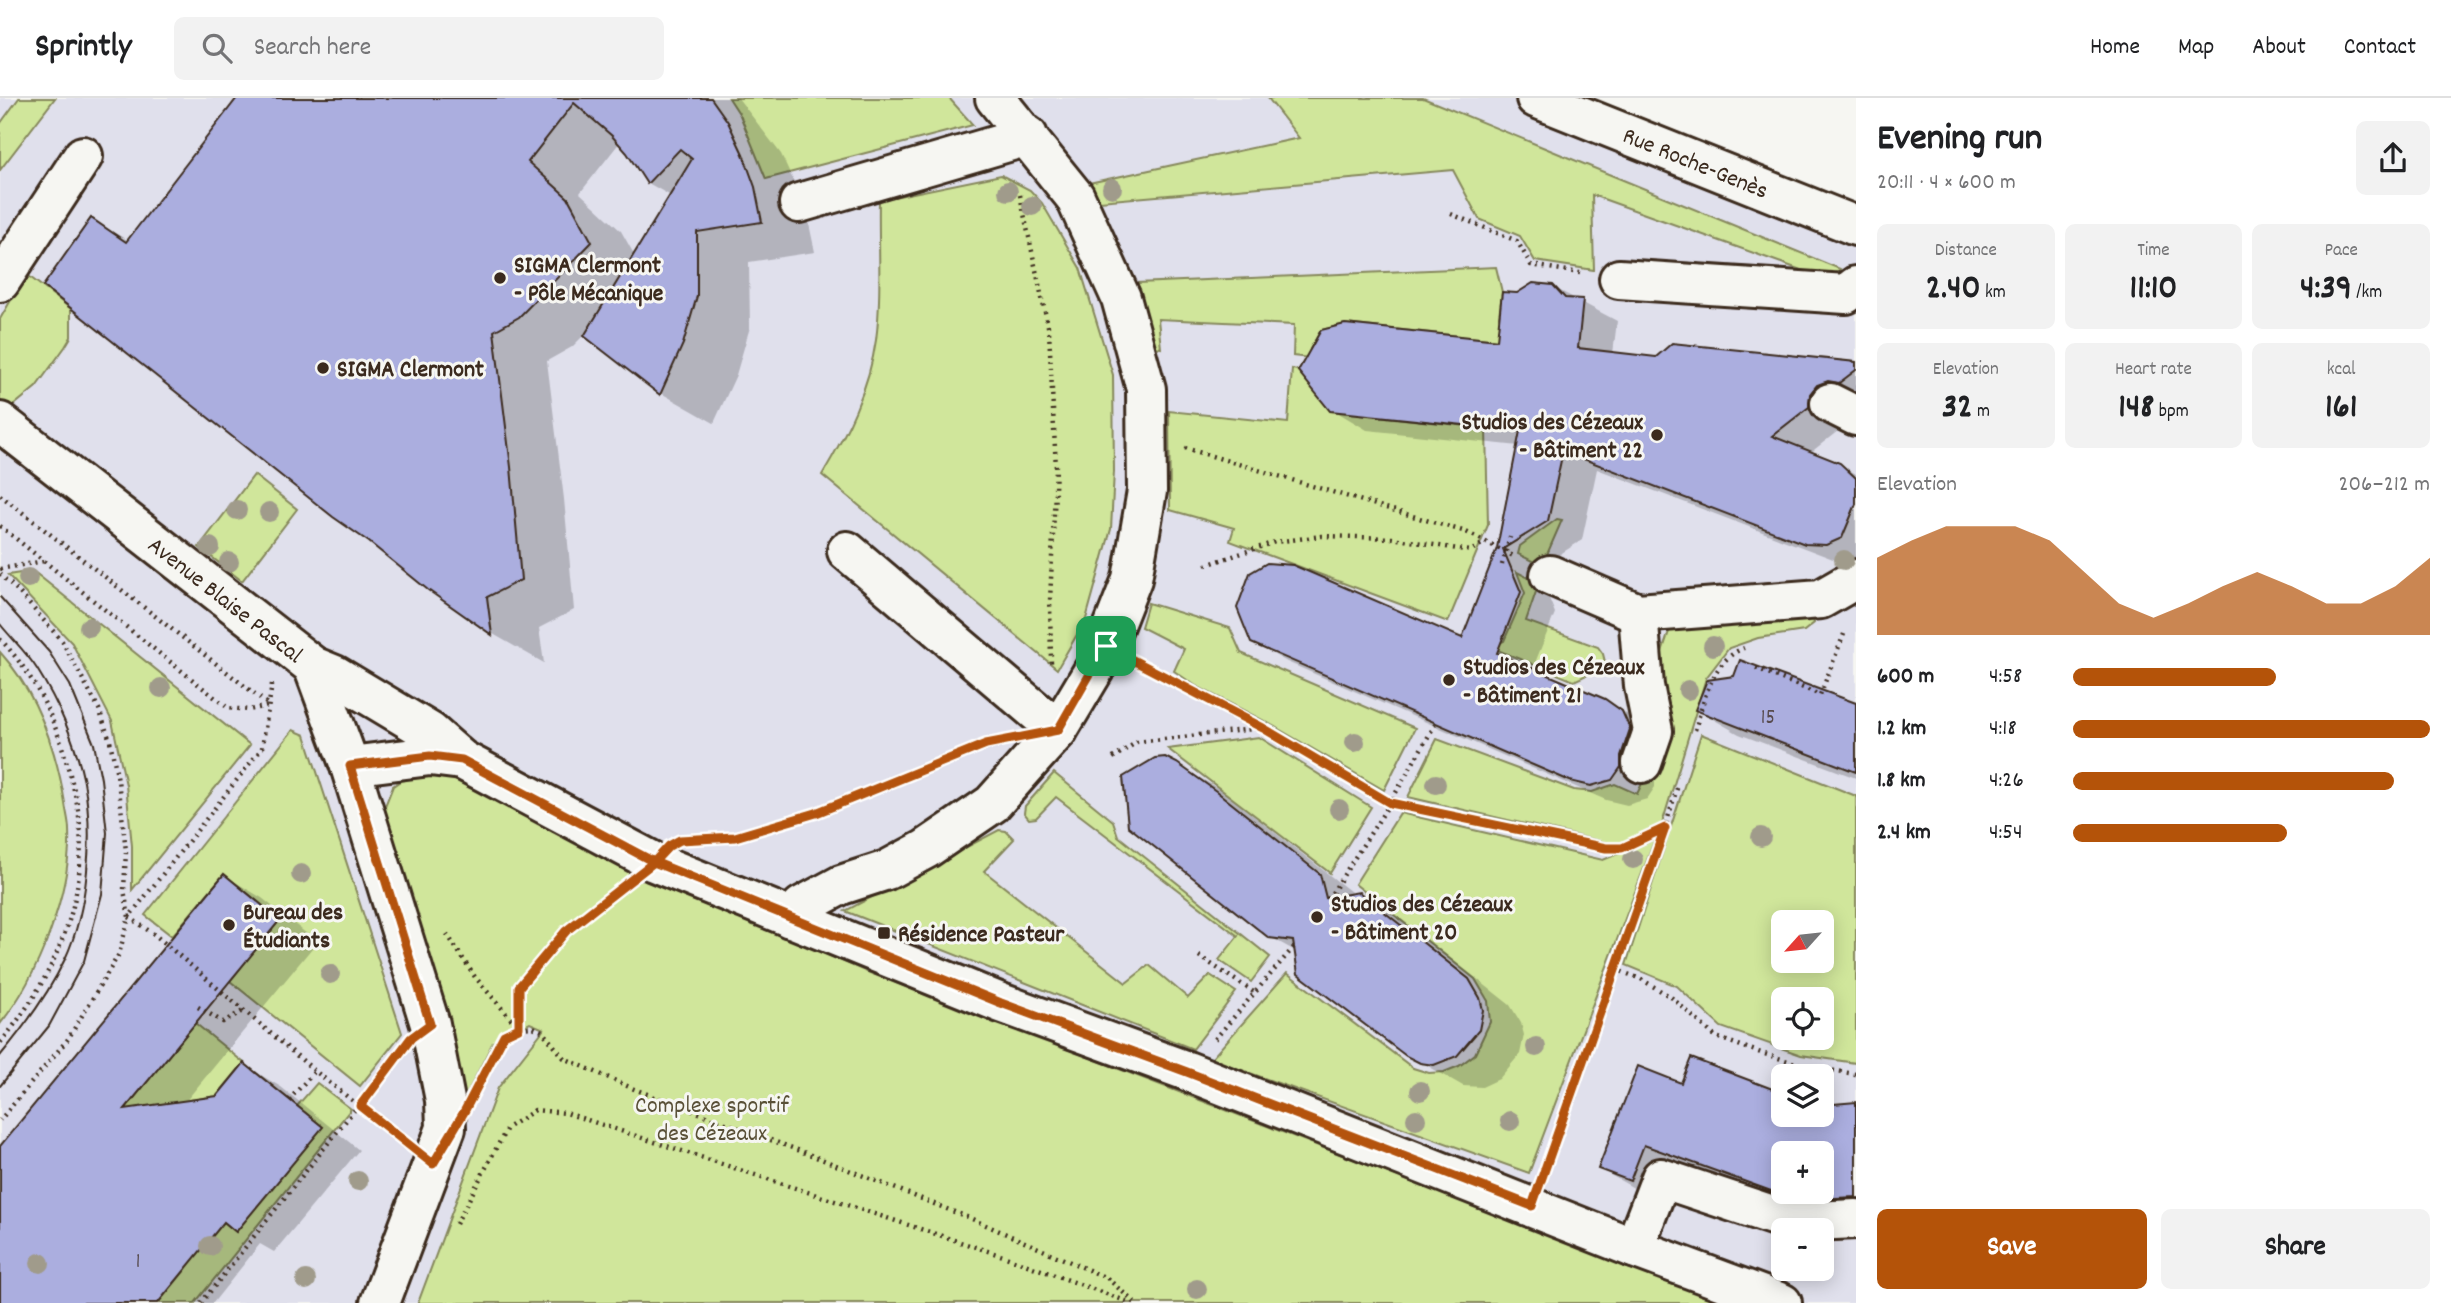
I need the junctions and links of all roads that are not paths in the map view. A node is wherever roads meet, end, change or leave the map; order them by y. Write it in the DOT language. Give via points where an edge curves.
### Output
graph roads {
  1 [pos="995,98"];
  2 [pos="1536,98"];
  3 [pos="1017,139"];
  4 [pos="83,156"];
  5 [pos="799,203"];
  6 [pos="1856,226"];
  7 [pos="1619,279"];
  8 [pos="0,282"];
  9 [pos="1856,286"];
  10 [pos="0,422"];
  11 [pos="847,551"];
  12 [pos="1550,575"];
  13 [pos="1854,580"];
  14 [pos="1638,613"];
  15 [pos="313,666"];
  16 [pos="1061,726"];
  17 [pos="462,760"];
  18 [pos="1642,763"];
  19 [pos="350,766"];
  20 [pos="790,918"];
  21 [pos="1856,1219"];
  22 [pos="1634,1248"];
  23 [pos="380,1303"];
  24 [pos="1782,1303"];
  1 -- 3 [label="street"];
  2 -- 6 [label="street, Rue Roche-Genès"];
  3 -- 5 [label="street"];
  3 -- 16 [label="street" via="1075,197 1121,298 1146,389 1147,491 1132,579 1106,646"];
  4 -- 8 [label="street"];
  7 -- 9 [label="street" via="1846,294"];
  10 -- 15 [label="street, Avenue Blaise Pascal"];
  11 -- 16 [label="street"];
  12 -- 14 [label="street"];
  13 -- 14 [label="street" via="1821,599"];
  14 -- 18 [label="street" via="1653,731"];
  15 -- 17 [label="street, Avenue Blaise Pascal" via="430,732"];
  15 -- 19 [label="street"];
  16 -- 20 [label="street" via="992,804 926,849 887,870 841,885 802,906"];
  17 -- 19 [label="street, Avenue Blaise Pascal" via="430,756"];
  17 -- 20 [label="street, Avenue Blaise Pascal" via="654,862"];
  19 -- 23 [label="street" via="430,1024 445,1100 446,1128"];
  20 -- 22 [label="street, Avenue Blaise Pascal"];
  21 -- 22 [label="street" via="1793,1222 1661,1178"];
  22 -- 24 [label="street, Avenue Blaise Pascal"];
}
